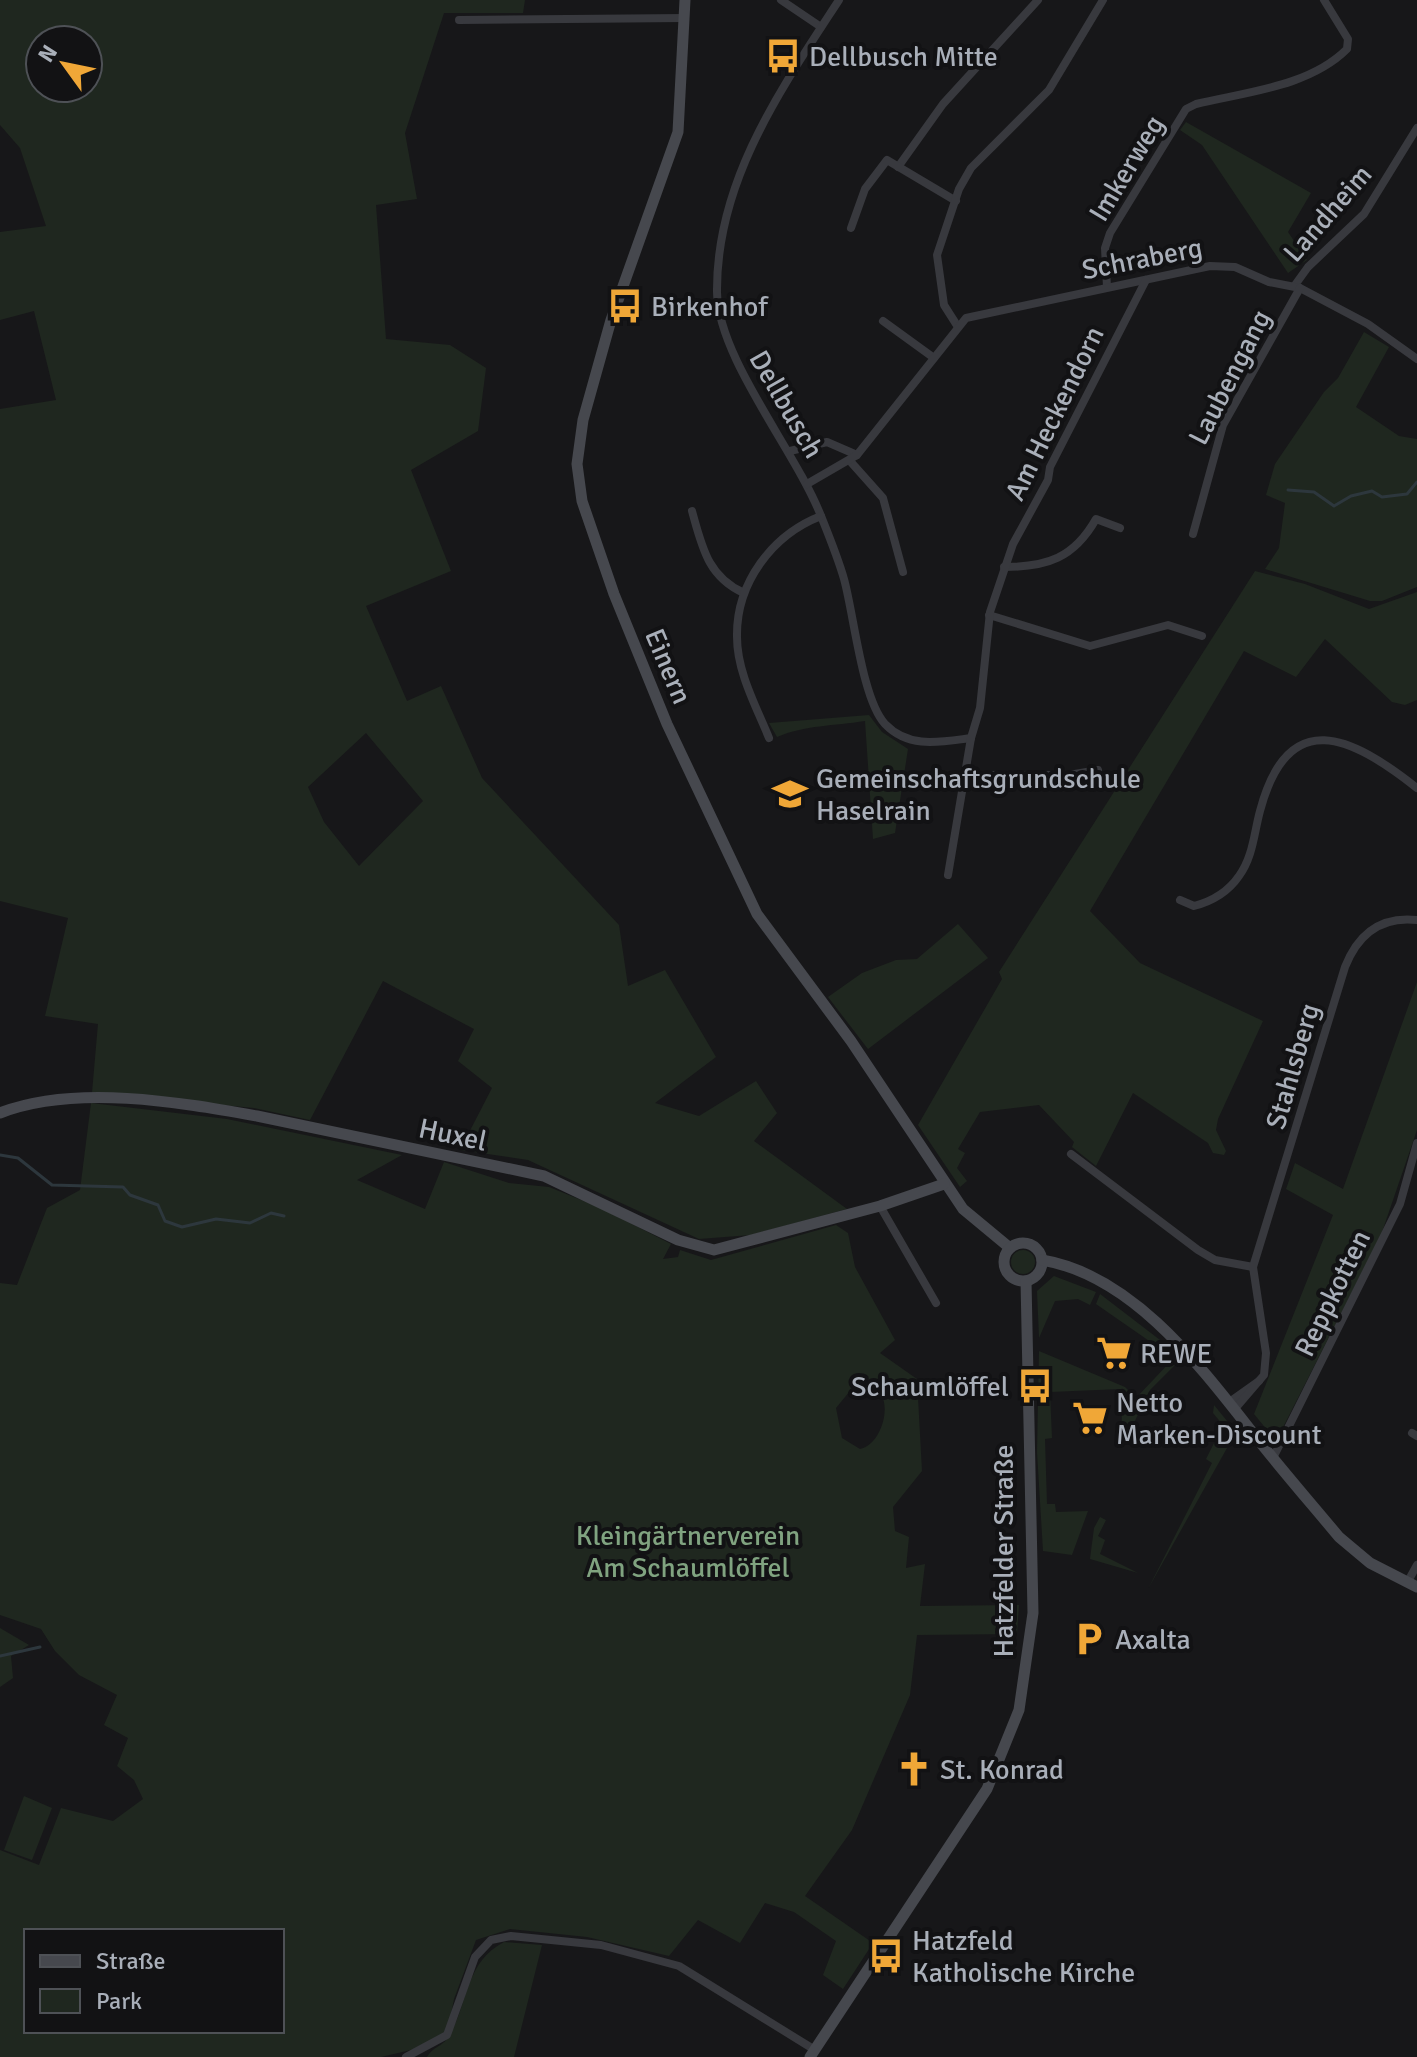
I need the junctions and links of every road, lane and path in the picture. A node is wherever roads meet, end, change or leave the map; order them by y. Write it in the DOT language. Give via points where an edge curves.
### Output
graph roads {
  1 [pos="685,0"];
  2 [pos="781,0"];
  3 [pos="839,0"];
  4 [pos="1038,0"];
  5 [pos="1088,0"];
  6 [pos="1324,0"];
  7 [pos="1100,4"];
  8 [pos="685,18"];
  9 [pos="459,20"];
  10 [pos="821,27"];
  11 [pos="1417,128"];
  12 [pos="898,167"];
  13 [pos="956,201"];
  14 [pos="851,228"];
  15 [pos="1146,280"];
  16 [pos="1297,286"];
  17 [pos="1107,287"];
  18 [pos="883,321"];
  19 [pos="958,327"];
  20 [pos="934,358"];
  21 [pos="1417,359"];
  22 [pos="790,451"];
  23 [pos="854,458"];
  24 [pos="807,484"];
  25 [pos="692,511"];
  26 [pos="821,516"];
  27 [pos="1120,528"];
  28 [pos="1193,534"];
  29 [pos="1004,567"];
  30 [pos="903,572"];
  31 [pos="744,593"];
  32 [pos="989,615"];
  33 [pos="1202,636"];
  34 [pos="769,738"];
  35 [pos="971,738"];
  36 [pos="1098,770"];
  37 [pos="966,775"];
  38 [pos="1417,788"];
  39 [pos="948,875"];
  40 [pos="1180,900"];
  41 [pos="1417,920"];
  42 [pos="0,1113"];
  43 [pos="1417,1143"];
  44 [pos="1071,1154"];
  45 [pos="944,1184"];
  46 [pos="880,1206"];
  47 [pos="1010,1248"];
  48 [pos="1042,1260"];
  49 [pos="1253,1267"];
  50 [pos="1026,1281"];
  51 [pos="936,1303"];
  52 [pos="1231,1407"];
  53 [pos="1273,1458"];
  54 [pos="1417,1565"];
  55 [pos="1412,1585"];
  56 [pos="812,2053"];
  57 [pos="406,2057"];
  1 -- 8 [label="main road, Einern"];
  2 -- 10 [label="street"];
  3 -- 10 [label="street, Dellbusch"];
  4 -- 12 [label="street" via="943,104"];
  5 -- 7 [label="street"];
  6 -- 17 [label="street, Imkerweg" via="1348,39 1347,49 1313,73 1186,109 1110,233 1105,248"];
  7 -- 13 [label="street" via="1049,90 971,168"];
  8 -- 9 [label="street"];
  8 -- 45 [label="main road, Einern" via="678,132 611,320 583,420 577,464 582,501 655,695 757,914 851,1041"];
  10 -- 22 [label="street, Dellbusch" via="752,144 731,202 718,271 719,311 727,341"];
  11 -- 16 [label="street, Landheim" via="1364,214 1308,267"];
  12 -- 13 [label="street"];
  12 -- 14 [label="street" via="887,160 882,163 865,189"];
  13 -- 19 [label="street" via="937,255 944,305"];
  15 -- 16 [label="street, Schraberg" via="1224,265"];
  15 -- 17 [label="street, Schraberg"];
  15 -- 29 [label="street, Am Heckendorn"];
  16 -- 21 [label="street, Schraberg" via="1368,324"];
  16 -- 28 [label="street, Laubengang" via="1223,425"];
  17 -- 19 [label="street, Schraberg" via="966,318"];
  18 -- 20 [label="street"];
  19 -- 20 [label="street, Schraberg"];
  20 -- 23 [label="street, Schraberg"];
  22 -- 23 [label="street" via="827,442"];
  22 -- 24 [label="street, Dellbusch"];
  23 -- 24 [label="street, Schraberg"];
  23 -- 30 [label="street" via="883,498"];
  24 -- 26 [label="street, Dellbusch"];
  25 -- 31 [label="street" via="712,569"];
  26 -- 31 [label="street" via="779,541"];
  26 -- 35 [label="street, Dellbusch" via="844,578 879,715 913,742"];
  27 -- 29 [label="street" via="1096,519 1080,544 1062,558 1031,567"];
  29 -- 32 [label="street, Am Heckendorn"];
  31 -- 34 [label="street" via="737,638 745,678"];
  32 -- 33 [label="street" via="1090,646 1154,626 1177,626"];
  32 -- 35 [label="street, Am Heckendorn" via="980,708"];
  35 -- 37 [label="street, Am Heckendorn"];
  36 -- 37 [label="street"];
  37 -- 39 [label="street, Am Heckendorn"];
  38 -- 40 [label="street" via="1375,758 1345,745 1303,743 1274,770 1252,849 1230,887 1194,906"];
  41 -- 49 [label="street, Stahlsberg" via="1394,919 1374,927 1350,954"];
  42 -- 46 [label="main road, Huxel" via="35,1102 82,1097 257,1116 544,1176 678,1240 714,1250"];
  43 -- 53 [label="street, Reppkotten" via="1400,1204"];
  44 -- 49 [label="street" via="1198,1250 1215,1260"];
  45 -- 46 [label="main road, Huxel"];
  45 -- 47 [label="main road, Einern" via="963,1209"];
  46 -- 51 [label="street"];
  47 -- 48 [label="main road" via="1030,1244"];
  47 -- 50 [label="main road" via="1006,1270"];
  48 -- 50 [label="main road" via="1038,1274"];
  48 -- 52 [label="main road" via="1098,1282 1150,1317"];
  49 -- 52 [label="street, Stahlsberg" via="1267,1364 1259,1381"];
  50 -- 56 [label="main road, Hatzfelder Straße" via="1033,1613 1019,1710 987,1789"];
  52 -- 53 [label="main road"];
  53 -- 55 [label="main road" via="1339,1537 1370,1563"];
  54 -- 55 [label="street"];
  56 -- 57 [label="street, Hatzfelder Straße" via="679,1966 558,1938 497,1938 475,1957 447,2035"];
}
